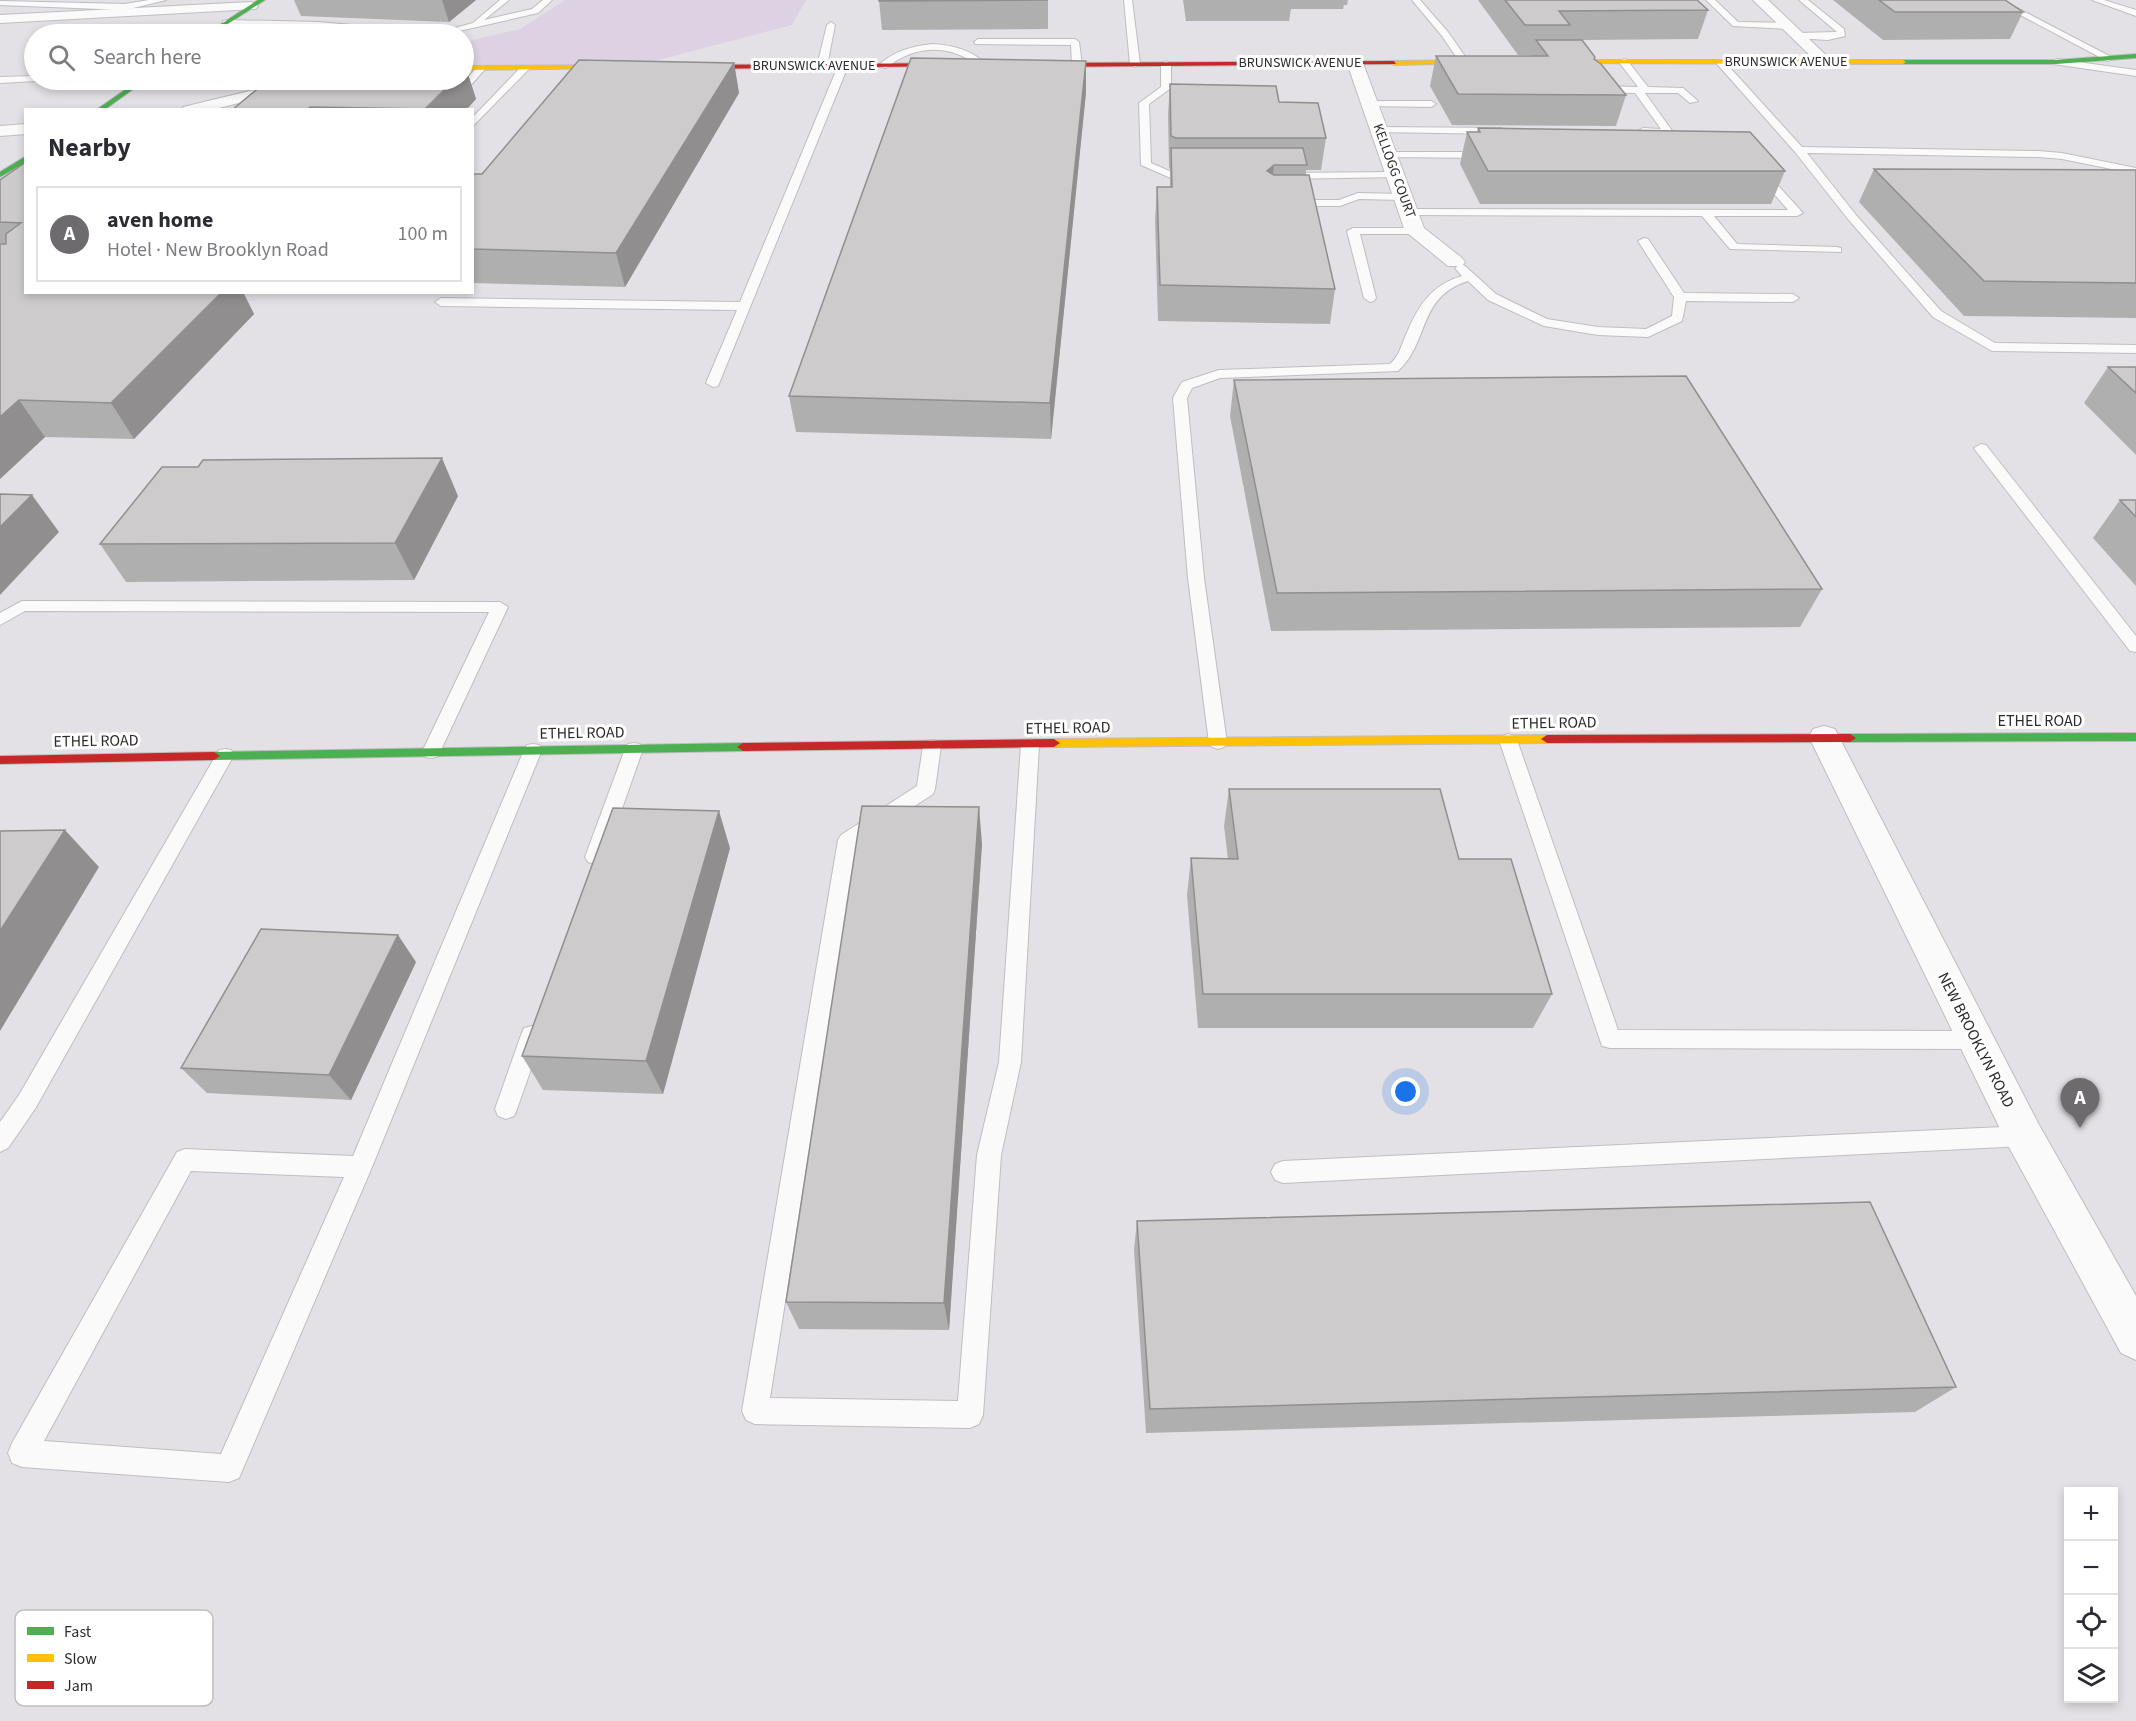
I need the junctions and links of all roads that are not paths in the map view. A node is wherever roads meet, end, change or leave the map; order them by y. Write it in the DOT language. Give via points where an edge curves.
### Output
graph roads {
  1 [pos="162,0"];
  2 [pos="505,0"];
  3 [pos="548,0"];
  4 [pos="1128,0"];
  5 [pos="1416,0"];
  6 [pos="1710,0"];
  7 [pos="1760,0"];
  8 [pos="1803,0"];
  9 [pos="1996,0"];
  10 [pos="2097,0"];
  11 [pos="0,3"];
  12 [pos="257,3"];
  13 [pos="2136,13"];
  14 [pos="0,19"];
  15 [pos="226,23"];
  16 [pos="272,24"];
  17 [pos="474,24"];
  18 [pos="831,25"];
  19 [pos="474,26"];
  20 [pos="1793,31"];
  21 [pos="978,42"];
  22 [pos="2136,56"];
  23 [pos="2110,59"];
  24 [pos="1824,61"];
  25 [pos="1464,62"];
  26 [pos="1498,62"];
  27 [pos="1544,62"];
  28 [pos="1624,62"];
  29 [pos="1720,62"];
  30 [pos="2056,62"];
  31 [pos="1355,63"];
  32 [pos="1135,64"];
  33 [pos="1166,64"];
  34 [pos="988,65"];
  35 [pos="1029,65"];
  36 [pos="1077,65"];
  37 [pos="822,66"];
  38 [pos="843,66"];
  39 [pos="632,67"];
  40 [pos="679,67"];
  41 [pos="474,68"];
  42 [pos="481,68"];
  43 [pos="525,68"];
  44 [pos="2136,73"];
  45 [pos="474,76"];
  46 [pos="24,79"];
  47 [pos="0,80"];
  48 [pos="1593,89"];
  49 [pos="128,90"];
  50 [pos="270,90"];
  51 [pos="1642,90"];
  52 [pos="243,96"];
  53 [pos="1693,101"];
  54 [pos="262,104"];
  55 [pos="1370,104"];
  56 [pos="1431,104"];
  57 [pos="102,108"];
  58 [pos="197,108"];
  59 [pos="474,122"];
  60 [pos="24,129"];
  61 [pos="1379,130"];
  62 [pos="0,131"];
  63 [pos="1508,131"];
  64 [pos="1634,131"];
  65 [pos="1799,150"];
  66 [pos="1388,155"];
  67 [pos="1504,156"];
  68 [pos="24,159"];
  69 [pos="1754,165"];
  70 [pos="2136,171"];
  71 [pos="0,175"];
  72 [pos="1395,175"];
  73 [pos="1208,176"];
  74 [pos="1278,176"];
  75 [pos="1281,203"];
  76 [pos="1406,204"];
  77 [pos="1705,213"];
  78 [pos="1415,231"];
  79 [pos="1644,241"];
  80 [pos="1837,250"];
  81 [pos="1455,262"];
  82 [pos="1470,277"];
  83 [pos="1680,297"];
  84 [pos="1370,298"];
  85 [pos="1793,298"];
  86 [pos="441,303"];
  87 [pos="745,306"];
  88 [pos="2136,349"];
  89 [pos="713,382"];
  90 [pos="1981,448"];
  91 [pos="0,620"];
  92 [pos="2136,647"];
  93 [pos="1824,737"];
  94 [pos="2136,737"];
  95 [pos="1508,740"];
  96 [pos="1218,743"];
  97 [pos="1030,745"];
  98 [pos="932,746"];
  99 [pos="634,749"];
  100 [pos="534,750"];
  101 [pos="431,752"];
  102 [pos="225,755"];
  103 [pos="0,760"];
  104 [pos="590,872"];
  105 [pos="538,1019"];
  106 [pos="1976,1040"];
  107 [pos="506,1109"];
  108 [pos="2024,1136"];
  109 [pos="0,1141"];
  110 [pos="360,1167"];
  111 [pos="1283,1172"];
  112 [pos="2136,1338"];
  1 -- 11 [label="lane" via="125,7"];
  2 -- 17 [label="lane"];
  3 -- 19 [label="lane" via="535,11"];
  4 -- 32 [label="lane"];
  5 -- 25 [label="lane"];
  6 -- 20 [label="lane" via="1736,24"];
  7 -- 20 [label="street"];
  8 -- 20 [label="lane" via="1842,34 1834,37"];
  9 -- 23 [label="lane"];
  10 -- 13 [label="lane"];
  12 -- 14 [label="street"];
  12 -- 15 [label="street"];
  15 -- 16 [label="lane"];
  18 -- 37 [label="lane"];
  20 -- 24 [label="street"];
  21 -- 36 [label="lane" via="1075,42"];
  22 -- 23 [label="street, BRUNSWICK AVENUE"];
  23 -- 30 [label="street, BRUNSWICK AVENUE"];
  24 -- 29 [label="street, BRUNSWICK AVENUE"];
  24 -- 30 [label="street, BRUNSWICK AVENUE"];
  25 -- 26 [label="street, BRUNSWICK AVENUE"];
  25 -- 31 [label="street, BRUNSWICK AVENUE"];
  27 -- 28 [label="street, BRUNSWICK AVENUE"];
  28 -- 29 [label="street, BRUNSWICK AVENUE"];
  28 -- 51 [label="lane"];
  29 -- 65 [label="lane"];
  30 -- 44 [label="lane"];
  31 -- 33 [label="street, BRUNSWICK AVENUE"];
  31 -- 55 [label="street, KELLOGG COURT"];
  32 -- 33 [label="street, BRUNSWICK AVENUE"];
  32 -- 36 [label="street, BRUNSWICK AVENUE"];
  33 -- 73 [label="lane" via="1166,88 1144,103 1146,165 1173,177"];
  34 -- 38 [label="street, BRUNSWICK AVENUE"];
  35 -- 36 [label="street, BRUNSWICK AVENUE"];
  37 -- 38 [label="street, BRUNSWICK AVENUE"];
  37 -- 40 [label="street, BRUNSWICK AVENUE"];
  38 -- 87 [label="lane"];
  39 -- 43 [label="street"];
  41 -- 42 [label="street"];
  42 -- 43 [label="street"];
  42 -- 45 [label="lane"];
  43 -- 59 [label="lane"];
  46 -- 47 [label="lane"];
  48 -- 51 [label="lane"];
  49 -- 57 [label="street"];
  50 -- 52 [label="street"];
  51 -- 53 [label="lane" via="1680,90"];
  51 -- 64 [label="lane" via="1668,132"];
  52 -- 54 [label="lane"];
  52 -- 58 [label="street"];
  55 -- 56 [label="lane"];
  55 -- 61 [label="street, KELLOGG COURT"];
  60 -- 62 [label="street"];
  61 -- 63 [label="lane"];
  61 -- 66 [label="street, KELLOGG COURT"];
  65 -- 70 [label="lane" via="2038,154"];
  65 -- 88 [label="lane" via="1938,314 1992,347"];
  66 -- 67 [label="lane"];
  66 -- 72 [label="street, KELLOGG COURT"];
  68 -- 71 [label="street"];
  69 -- 77 [label="lane" via="1797,213"];
  72 -- 74 [label="lane"];
  72 -- 76 [label="street, KELLOGG COURT"];
  75 -- 76 [label="lane" via="1340,203 1358,196"];
  76 -- 77 [label="lane"];
  76 -- 78 [label="street, KELLOGG COURT"];
  77 -- 80 [label="lane" via="1734,247"];
  78 -- 81 [label="street, KELLOGG COURT"];
  78 -- 84 [label="lane" via="1353,231"];
  79 -- 83 [label="lane"];
  81 -- 82 [label="lane"];
  82 -- 83 [label="lane" via="1492,297 1544,321 1598,332 1648,333 1678,318"];
  82 -- 96 [label="lane" via="1441,287 1423,311 1403,361 1393,368 1219,374 1187,384 1180,398 1196,578"];
  83 -- 85 [label="lane"];
  86 -- 87 [label="lane"];
  87 -- 89 [label="lane"];
  90 -- 92 [label="lane"];
  91 -- 101 [label="lane" via="22,606 500,607"];
  93 -- 94 [label="street, ETHEL ROAD"];
  93 -- 95 [label="street, ETHEL ROAD"];
  93 -- 106 [label="street, NEW BROOKLYN ROAD"];
  95 -- 96 [label="street, ETHEL ROAD"];
  95 -- 106 [label="lane" via="1610,1039"];
  96 -- 97 [label="street, ETHEL ROAD"];
  97 -- 98 [label="street, ETHEL ROAD"];
  97 -- 98 [label="lane" via="1011,1062 989,1155 970,1415 755,1411 848,840 926,789"];
  98 -- 99 [label="street, ETHEL ROAD"];
  99 -- 100 [label="street, ETHEL ROAD"];
  99 -- 104 [label="lane"];
  100 -- 101 [label="street, ETHEL ROAD"];
  100 -- 110 [label="lane"];
  101 -- 102 [label="street, ETHEL ROAD"];
  102 -- 103 [label="street, ETHEL ROAD"];
  102 -- 109 [label="lane" via="27,1102"];
  105 -- 107 [label="lane"];
  106 -- 108 [label="street, NEW BROOKLYN ROAD"];
  108 -- 111 [label="lane"];
  108 -- 112 [label="street, NEW BROOKLYN ROAD"];
  110 -- 110 [label="lane" via="229,1468 22,1453 185,1160"];
}
